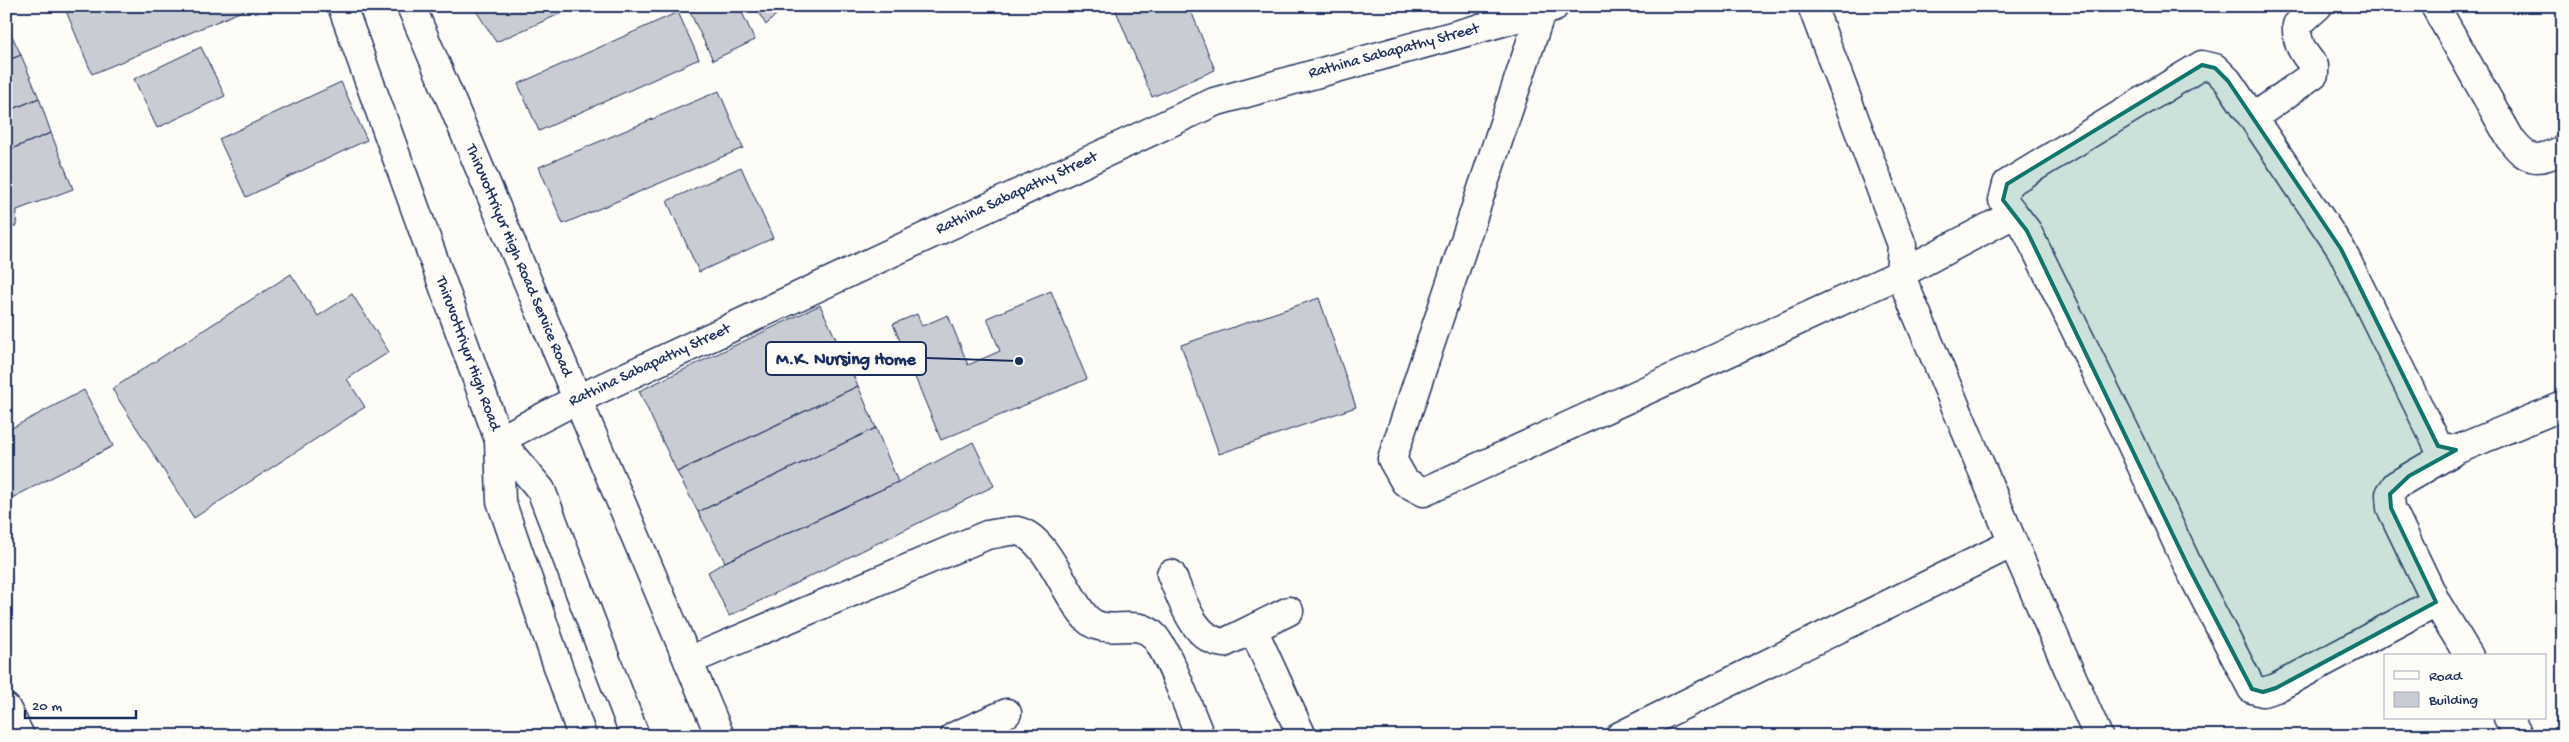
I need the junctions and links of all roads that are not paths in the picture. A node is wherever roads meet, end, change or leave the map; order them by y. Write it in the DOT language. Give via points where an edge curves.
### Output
graph roads {
  1 [pos="342,6"];
  2 [pos="411,6"];
  3 [pos="1812,6"];
  4 [pos="2318,6"];
  5 [pos="2435,6"];
  6 [pos="1548,9"];
  7 [pos="2253,118"];
  8 [pos="2563,150"];
  9 [pos="2014,214"];
  10 [pos="1900,274"];
  11 [pos="576,400"];
  12 [pos="2563,406"];
  13 [pos="498,440"];
  14 [pos="2456,450"];
  15 [pos="2013,543"];
  16 [pos="1171,574"];
  17 [pos="2436,602"];
  18 [pos="1289,611"];
  19 [pos="1253,629"];
  20 [pos="2468,654"];
  21 [pos="688,661"];
  22 [pos="6,708"];
  23 [pos="1007,713"];
  24 [pos="2509,720"];
  25 [pos="2094,734"];
  26 [pos="20,736"];
  27 [pos="582,736"];
  28 [pos="635,736"];
  29 [pos="720,736"];
  30 [pos="955,736"];
  31 [pos="1200,736"];
  32 [pos="1302,736"];
  33 [pos="1620,736"];
  34 [pos="2519,736"];
  1 -- 13 [label="street, Thiruvottriyur High Road"];
  2 -- 11 [label="street, Thiruvottriyur High Road Service Road"];
  3 -- 10 [label="street" via="1902,244"];
  4 -- 7 [label="street" via="2297,25 2296,37 2314,66 2314,74"];
  5 -- 8 [label="street" via="2520,152 2532,159"];
  6 -- 10 [label="street" via="1392,459 1405,482 1424,492"];
  6 -- 11 [label="street, Rathina Sabapathy Street" via="1214,102"];
  7 -- 9 [label="street" via="2228,81 2215,68 2202,64 2007,184 2003,200"];
  7 -- 14 [label="street" via="2341,249 2438,446"];
  9 -- 10 [label="street"];
  9 -- 17 [label="street" via="2027,231 2188,566 2252,689 2263,692 2276,688"];
  10 -- 15 [label="street"];
  11 -- 13 [label="street, Rathina Sabapathy Street"];
  11 -- 21 [label="street, Thiruvottriyur High Road Service Road"];
  12 -- 14 [label="street"];
  13 -- 27 [label="street, Thiruvottriyur High Road" via="501,501"];
  13 -- 28 [label="street" via="541,490"];
  14 -- 17 [label="street" via="2409,476 2390,494 2391,508"];
  15 -- 25 [label="street"];
  15 -- 33 [label="street"];
  16 -- 19 [label="street" via="1193,620 1214,642 1224,643"];
  17 -- 20 [label="street"];
  18 -- 19 [label="street"];
  19 -- 32 [label="street"];
  21 -- 29 [label="street, Thiruvottriyur High Road Service Road"];
  21 -- 31 [label="street" via="987,535 1017,531 1033,539 1088,620 1103,628 1140,627 1153,635 1169,663"];
  22 -- 26 [label="street"];
  23 -- 30 [label="street"];
  24 -- 34 [label="street"];
}
